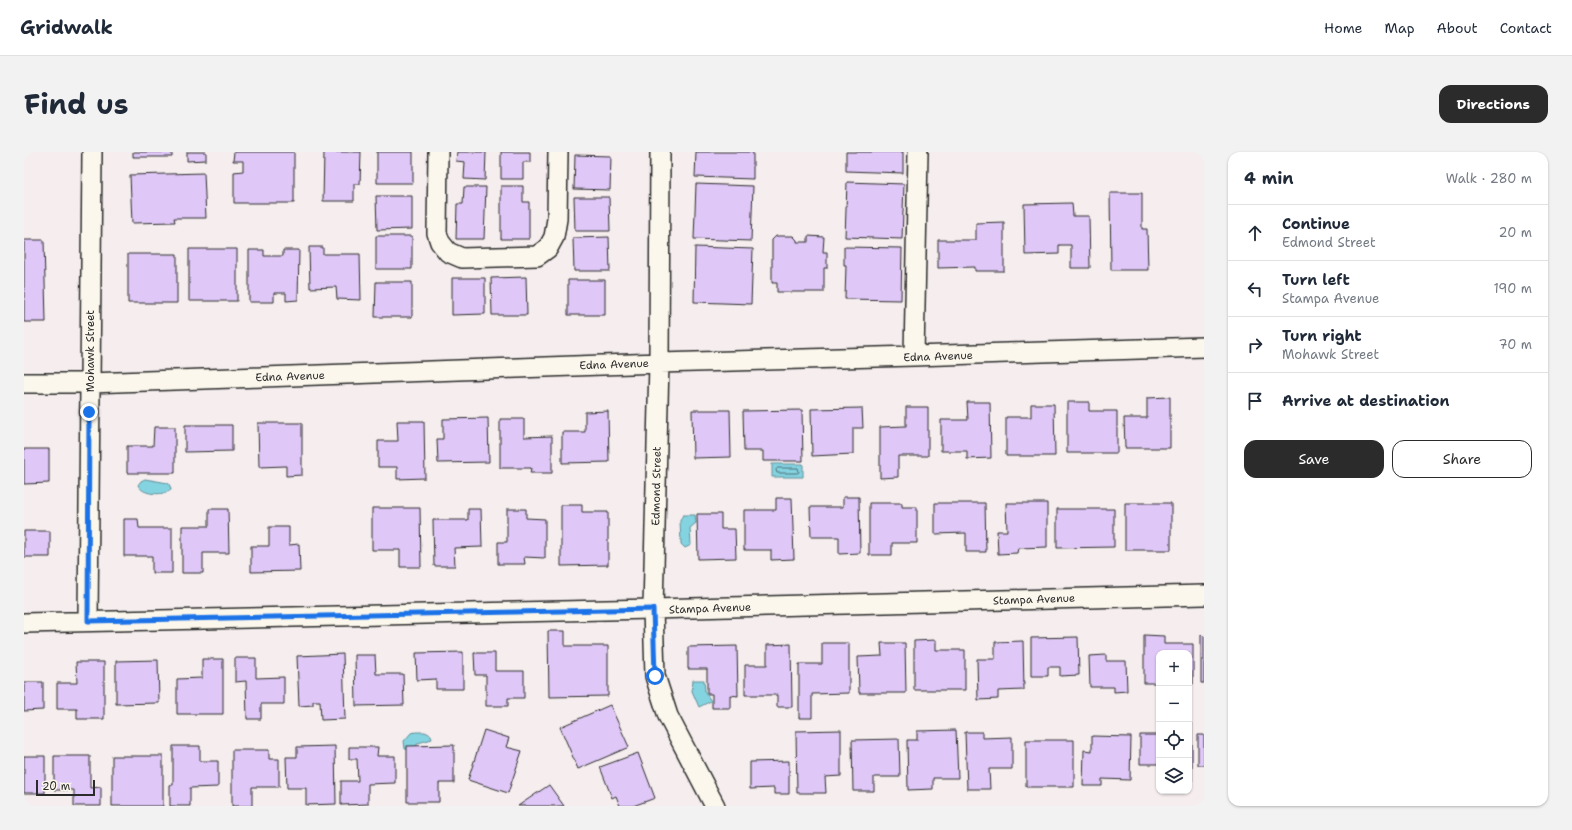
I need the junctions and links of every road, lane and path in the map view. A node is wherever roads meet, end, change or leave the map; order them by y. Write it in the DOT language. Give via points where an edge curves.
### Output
graph roads {
  1 [pos="92,152"];
  2 [pos="438,152"];
  3 [pos="558,152"];
  4 [pos="660,152"];
  5 [pos="918,152"];
  6 [pos="1204,347"];
  7 [pos="914,356"];
  8 [pos="659,363"];
  9 [pos="24,383"];
  10 [pos="89,383"];
  11 [pos="1204,595"];
  12 [pos="653,609"];
  13 [pos="88,621"];
  14 [pos="24,623"];
  15 [pos="715,806"];
  1 -- 10 [label="street, Mohawk Street"];
  2 -- 3 [label="street" via="437,233 448,252 462,258 537,256 548,248 554,237 557,219"];
  4 -- 8 [label="street, Edmond Street"];
  5 -- 7 [label="street"];
  6 -- 7 [label="street, Edna Avenue"];
  7 -- 8 [label="street, Edna Avenue"];
  8 -- 10 [label="street, Edna Avenue"];
  8 -- 12 [label="street, Edmond Street"];
  9 -- 10 [label="street, Edna Avenue"];
  10 -- 13 [label="street, Mohawk Street"];
  11 -- 12 [label="street, Stampa Avenue"];
  12 -- 13 [label="street, Stampa Avenue"];
  12 -- 15 [label="street, Edmond Street" via="655,676 668,716"];
  13 -- 14 [label="street, Stampa Avenue"];
}
